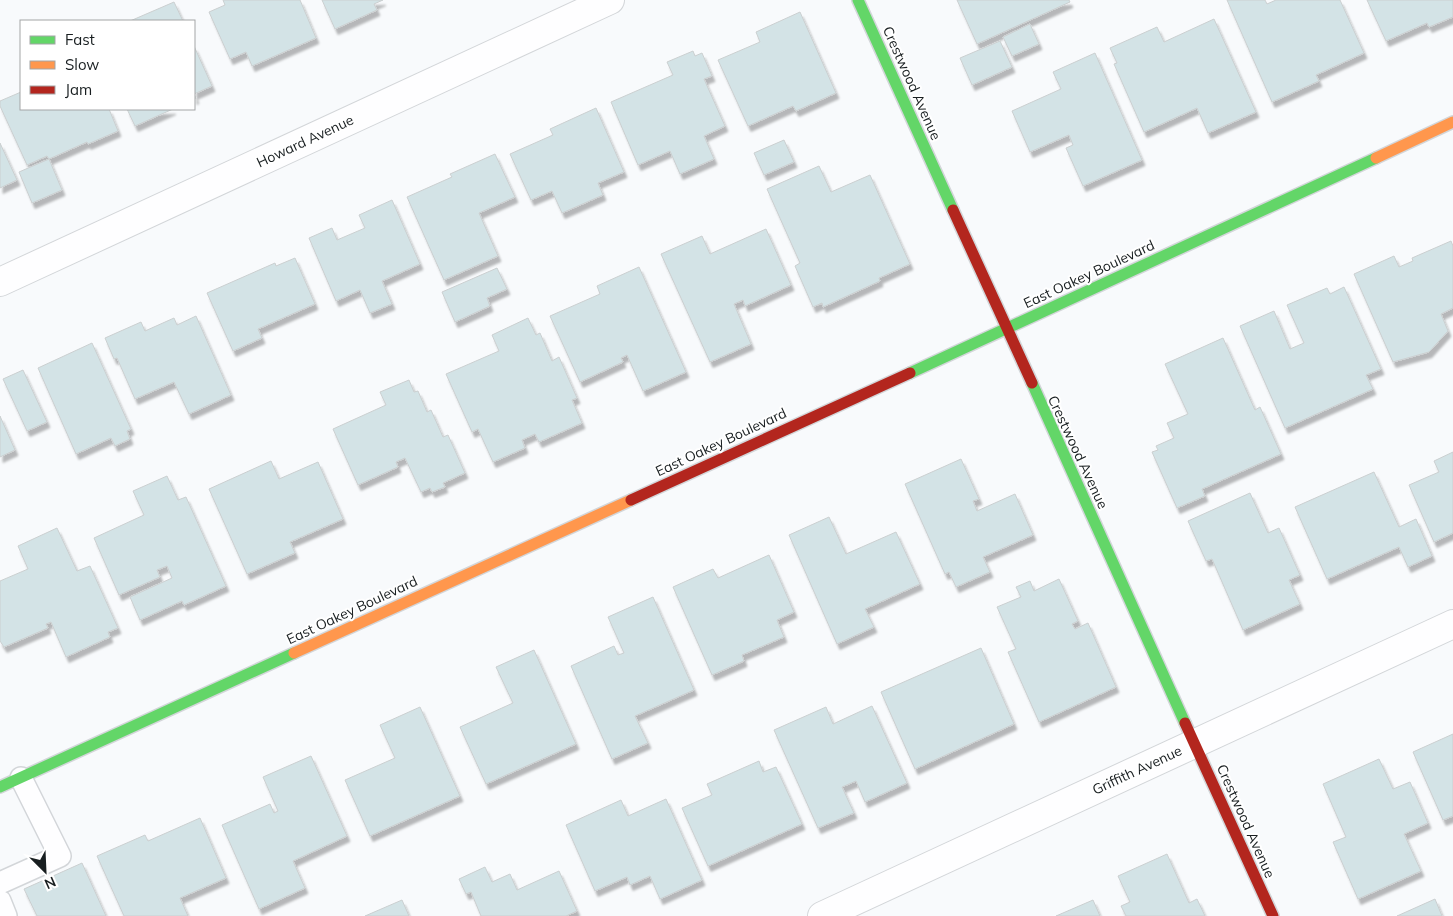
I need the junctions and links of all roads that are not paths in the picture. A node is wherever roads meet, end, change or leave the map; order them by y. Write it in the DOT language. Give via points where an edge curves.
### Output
graph roads {
  1 [pos="610,0"];
  2 [pos="858,0"];
  3 [pos="1453,122"];
  4 [pos="0,282"];
  5 [pos="1007,328"];
  6 [pos="1453,624"];
  7 [pos="1194,743"];
  8 [pos="22,778"];
  9 [pos="0,787"];
  10 [pos="0,883"];
  11 [pos="0,901"];
  12 [pos="6,916"];
  13 [pos="822,916"];
  14 [pos="1273,916"];
  1 -- 4 [label="street, Howard Avenue"];
  2 -- 5 [label="street, Crestwood Avenue"];
  3 -- 5 [label="street, East Oakey Boulevard"];
  5 -- 7 [label="street, Crestwood Avenue"];
  5 -- 8 [label="street, East Oakey Boulevard"];
  6 -- 7 [label="street, Griffith Avenue"];
  7 -- 13 [label="street, Griffith Avenue"];
  7 -- 14 [label="street, Crestwood Avenue"];
  8 -- 9 [label="street, East Oakey Boulevard"];
  8 -- 10 [label="lane" via="60,856"];
  11 -- 12 [label="lane"];
}
